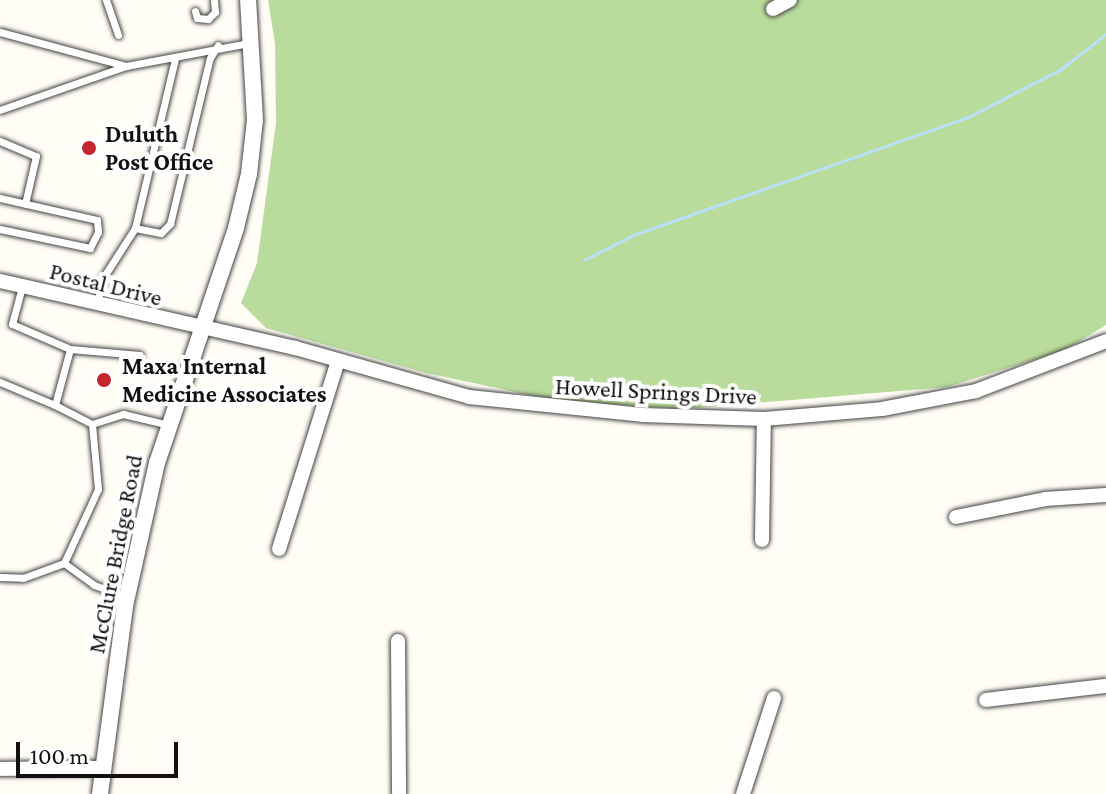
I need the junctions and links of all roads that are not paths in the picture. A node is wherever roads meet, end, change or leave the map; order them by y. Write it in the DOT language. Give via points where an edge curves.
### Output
graph roads {
  1 [pos="106,0"];
  2 [pos="214,0"];
  3 [pos="248,0"];
  4 [pos="790,0"];
  5 [pos="773,9"];
  6 [pos="195,11"];
  7 [pos="0,32"];
  8 [pos="118,35"];
  9 [pos="251,42"];
  10 [pos="218,45"];
  11 [pos="175,59"];
  12 [pos="126,66"];
  13 [pos="0,110"];
  14 [pos="0,141"];
  15 [pos="0,198"];
  16 [pos="25,204"];
  17 [pos="135,228"];
  18 [pos="0,229"];
  19 [pos="0,281"];
  20 [pos="22,286"];
  21 [pos="97,304"];
  22 [pos="201,330"];
  23 [pos="1106,341"];
  24 [pos="70,349"];
  25 [pos="140,355"];
  26 [pos="338,361"];
  27 [pos="0,382"];
  28 [pos="55,405"];
  29 [pos="764,419"];
  30 [pos="92,424"];
  31 [pos="169,425"];
  32 [pos="1106,495"];
  33 [pos="956,517"];
  34 [pos="762,540"];
  35 [pos="279,549"];
  36 [pos="64,563"];
  37 [pos="0,577"];
  38 [pos="127,597"];
  39 [pos="398,641"];
  40 [pos="1106,686"];
  41 [pos="774,698"];
  42 [pos="986,700"];
  43 [pos="103,768"];
  44 [pos="0,769"];
  45 [pos="100,794"];
  46 [pos="399,794"];
  47 [pos="743,794"];
  1 -- 8 [label="lane"];
  2 -- 6 [label="lane" via="215,12 208,19 197,18"];
  3 -- 9 [label="street, McClure Bridge Road"];
  4 -- 5 [label="street"];
  7 -- 12 [label="lane"];
  9 -- 10 [label="lane"];
  9 -- 22 [label="street, McClure Bridge Road" via="255,120 249,174"];
  10 -- 11 [label="lane"];
  10 -- 17 [label="lane" via="210,58 170,224 161,233"];
  11 -- 12 [label="lane"];
  11 -- 17 [label="lane"];
  12 -- 13 [label="lane"];
  14 -- 16 [label="lane" via="36,156"];
  15 -- 16 [label="lane"];
  16 -- 18 [label="lane" via="97,220 90,248"];
  17 -- 21 [label="lane" via="103,278"];
  19 -- 20 [label="street, Postal Drive"];
  20 -- 21 [label="street, Postal Drive"];
  20 -- 24 [label="lane" via="12,324"];
  21 -- 22 [label="street, Postal Drive"];
  22 -- 26 [label="street, Howell Springs Drive"];
  22 -- 31 [label="street, McClure Bridge Road"];
  23 -- 29 [label="street, Howell Springs Drive" via="976,391 882,409"];
  24 -- 25 [label="lane"];
  24 -- 28 [label="lane"];
  26 -- 29 [label="street, Howell Springs Drive" via="509,404"];
  26 -- 35 [label="street"];
  27 -- 28 [label="lane"];
  28 -- 30 [label="lane"];
  29 -- 34 [label="street"];
  30 -- 31 [label="lane" via="123,414"];
  30 -- 36 [label="lane" via="98,489"];
  31 -- 38 [label="street, McClure Bridge Road"];
  32 -- 33 [label="street" via="1045,499"];
  36 -- 37 [label="lane" via="23,578"];
  36 -- 38 [label="lane" via="94,585"];
  38 -- 43 [label="street, McClure Bridge Road"];
  39 -- 46 [label="street"];
  40 -- 42 [label="street"];
  41 -- 47 [label="street"];
  43 -- 44 [label="street"];
  43 -- 45 [label="street, McClure Bridge Road"];
}
